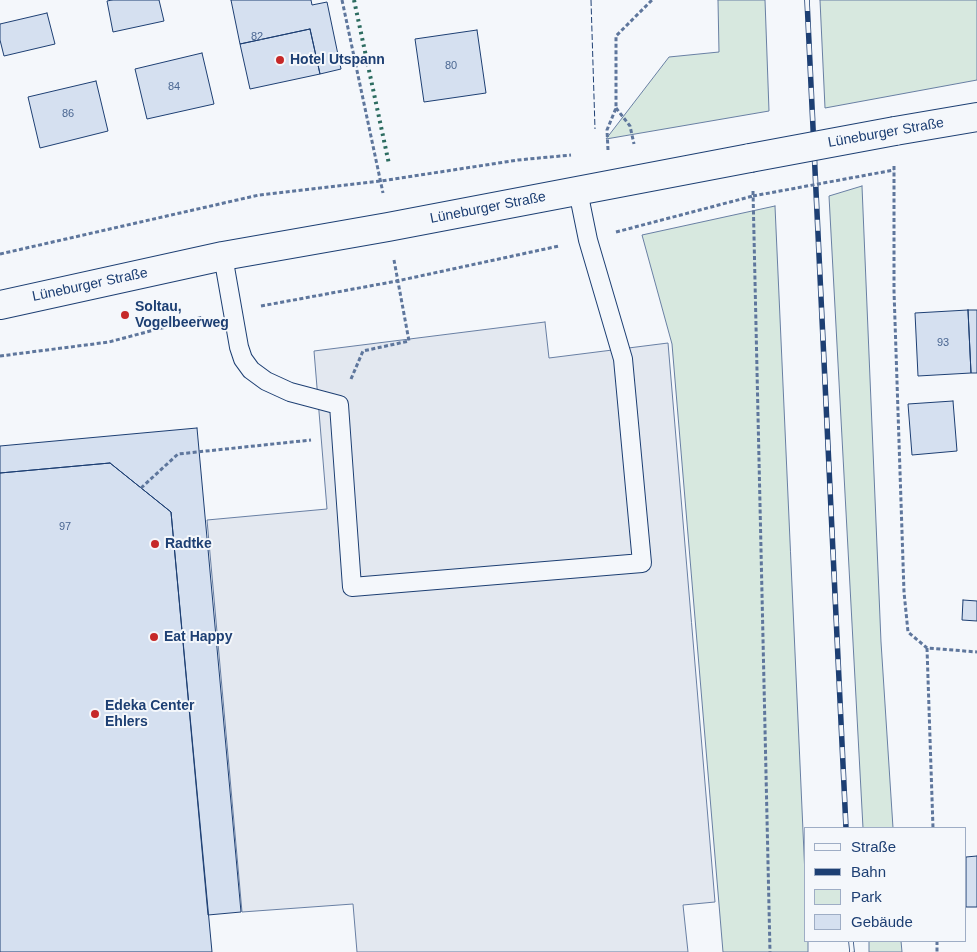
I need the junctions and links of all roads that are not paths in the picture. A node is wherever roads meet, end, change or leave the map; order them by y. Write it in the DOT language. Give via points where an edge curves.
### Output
graph roads {
  1 [pos="977,117"];
  2 [pos="578,191"];
  3 [pos="223,256"];
  4 [pos="0,305"];
  1 -- 2 [label="main road, Lüneburger Straße, bridge"];
  2 -- 3 [label="main road, Lüneburger Straße"];
  2 -- 3 [label="lane" via="588,240 623,359 642,563 352,587 339,405 290,392 251,370 243,359"];
  3 -- 4 [label="main road, Lüneburger Straße"];
}
